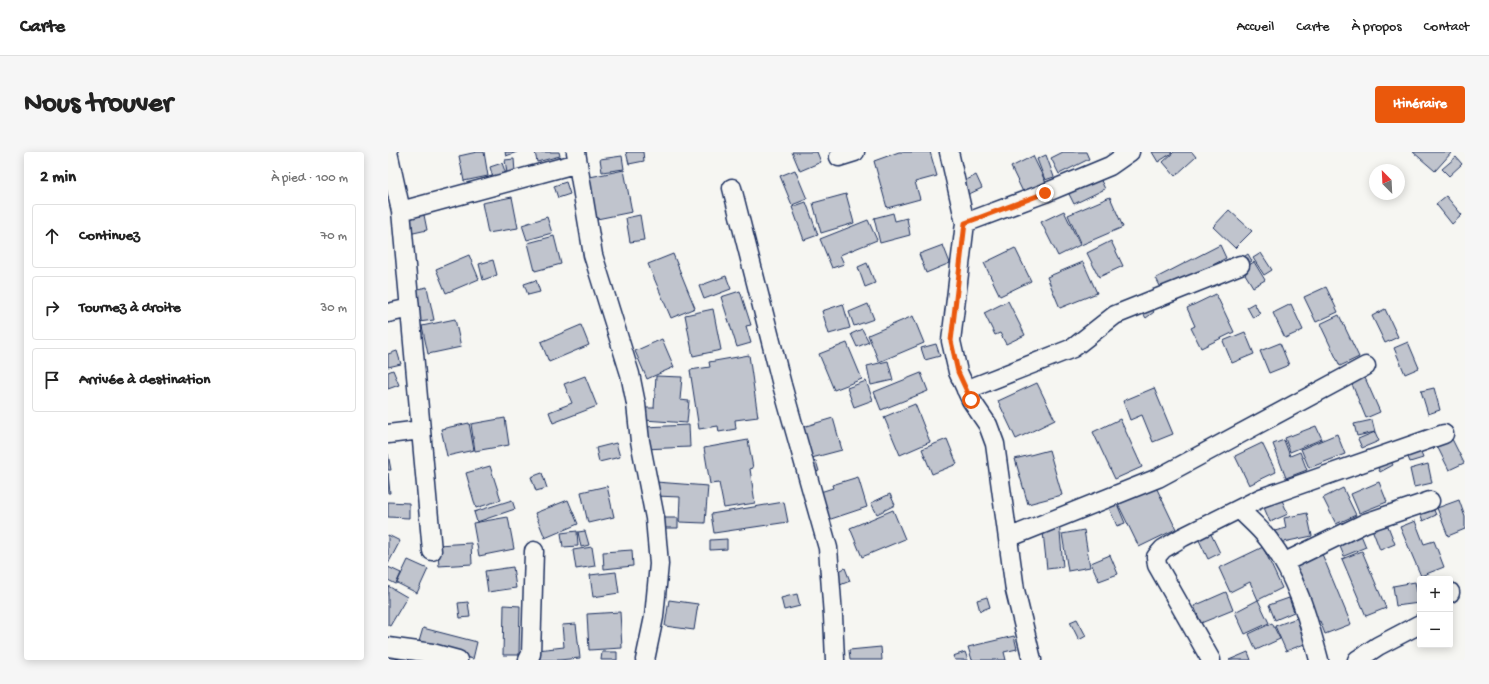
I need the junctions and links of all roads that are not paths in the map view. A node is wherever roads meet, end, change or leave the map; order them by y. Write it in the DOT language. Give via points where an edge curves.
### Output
graph roads {
  1 [pos="388,152"];
  2 [pos="949,152"];
  3 [pos="1130,152"];
  4 [pos="577,158"];
  5 [pos="732,188"];
  6 [pos="392,189"];
  7 [pos="400,211"];
  8 [pos="965,223"];
  9 [pos="1240,265"];
  10 [pos="410,308"];
  11 [pos="388,313"];
  12 [pos="1366,366"];
  13 [pos="966,390"];
  14 [pos="421,430"];
  15 [pos="388,434"];
  16 [pos="1444,434"];
  17 [pos="1430,501"];
  18 [pos="1239,509"];
  19 [pos="1008,538"];
  20 [pos="432,550"];
  21 [pos="534,551"];
  22 [pos="1285,562"];
  23 [pos="1417,626"];
  24 [pos="388,647"];
  25 [pos="458,660"];
  26 [pos="528,660"];
  27 [pos="645,660"];
  28 [pos="835,660"];
  29 [pos="1032,660"];
  30 [pos="1211,660"];
  31 [pos="1319,660"];
  32 [pos="1357,660"];
  1 -- 6 [label="street"];
  2 -- 8 [label="street"];
  3 -- 8 [label="street" via="1110,166"];
  4 -- 7 [label="street"];
  4 -- 27 [label="street" via="593,255 630,374 655,518 659,564 654,617"];
  5 -- 28 [label="street" via="782,385 828,548"];
  6 -- 7 [label="street"];
  7 -- 10 [label="street"];
  8 -- 13 [label="street" via="951,341 958,372"];
  9 -- 13 [label="street" via="1115,315 1073,348"];
  10 -- 11 [label="street"];
  10 -- 14 [label="street"];
  12 -- 19 [label="street" via="1158,478"];
  13 -- 19 [label="street" via="988,425 994,444"];
  14 -- 15 [label="street"];
  14 -- 20 [label="street"];
  16 -- 18 [label="street" via="1261,498"];
  17 -- 22 [label="street" via="1365,523"];
  18 -- 22 [label="street" via="1268,538"];
  18 -- 30 [label="street" via="1183,537 1163,549 1156,557 1157,565"];
  19 -- 29 [label="street" via="1015,590"];
  21 -- 26 [label="street" via="531,654"];
  22 -- 31 [label="street" via="1307,614"];
  23 -- 32 [label="street"];
  24 -- 25 [label="street" via="432,653"];
}
